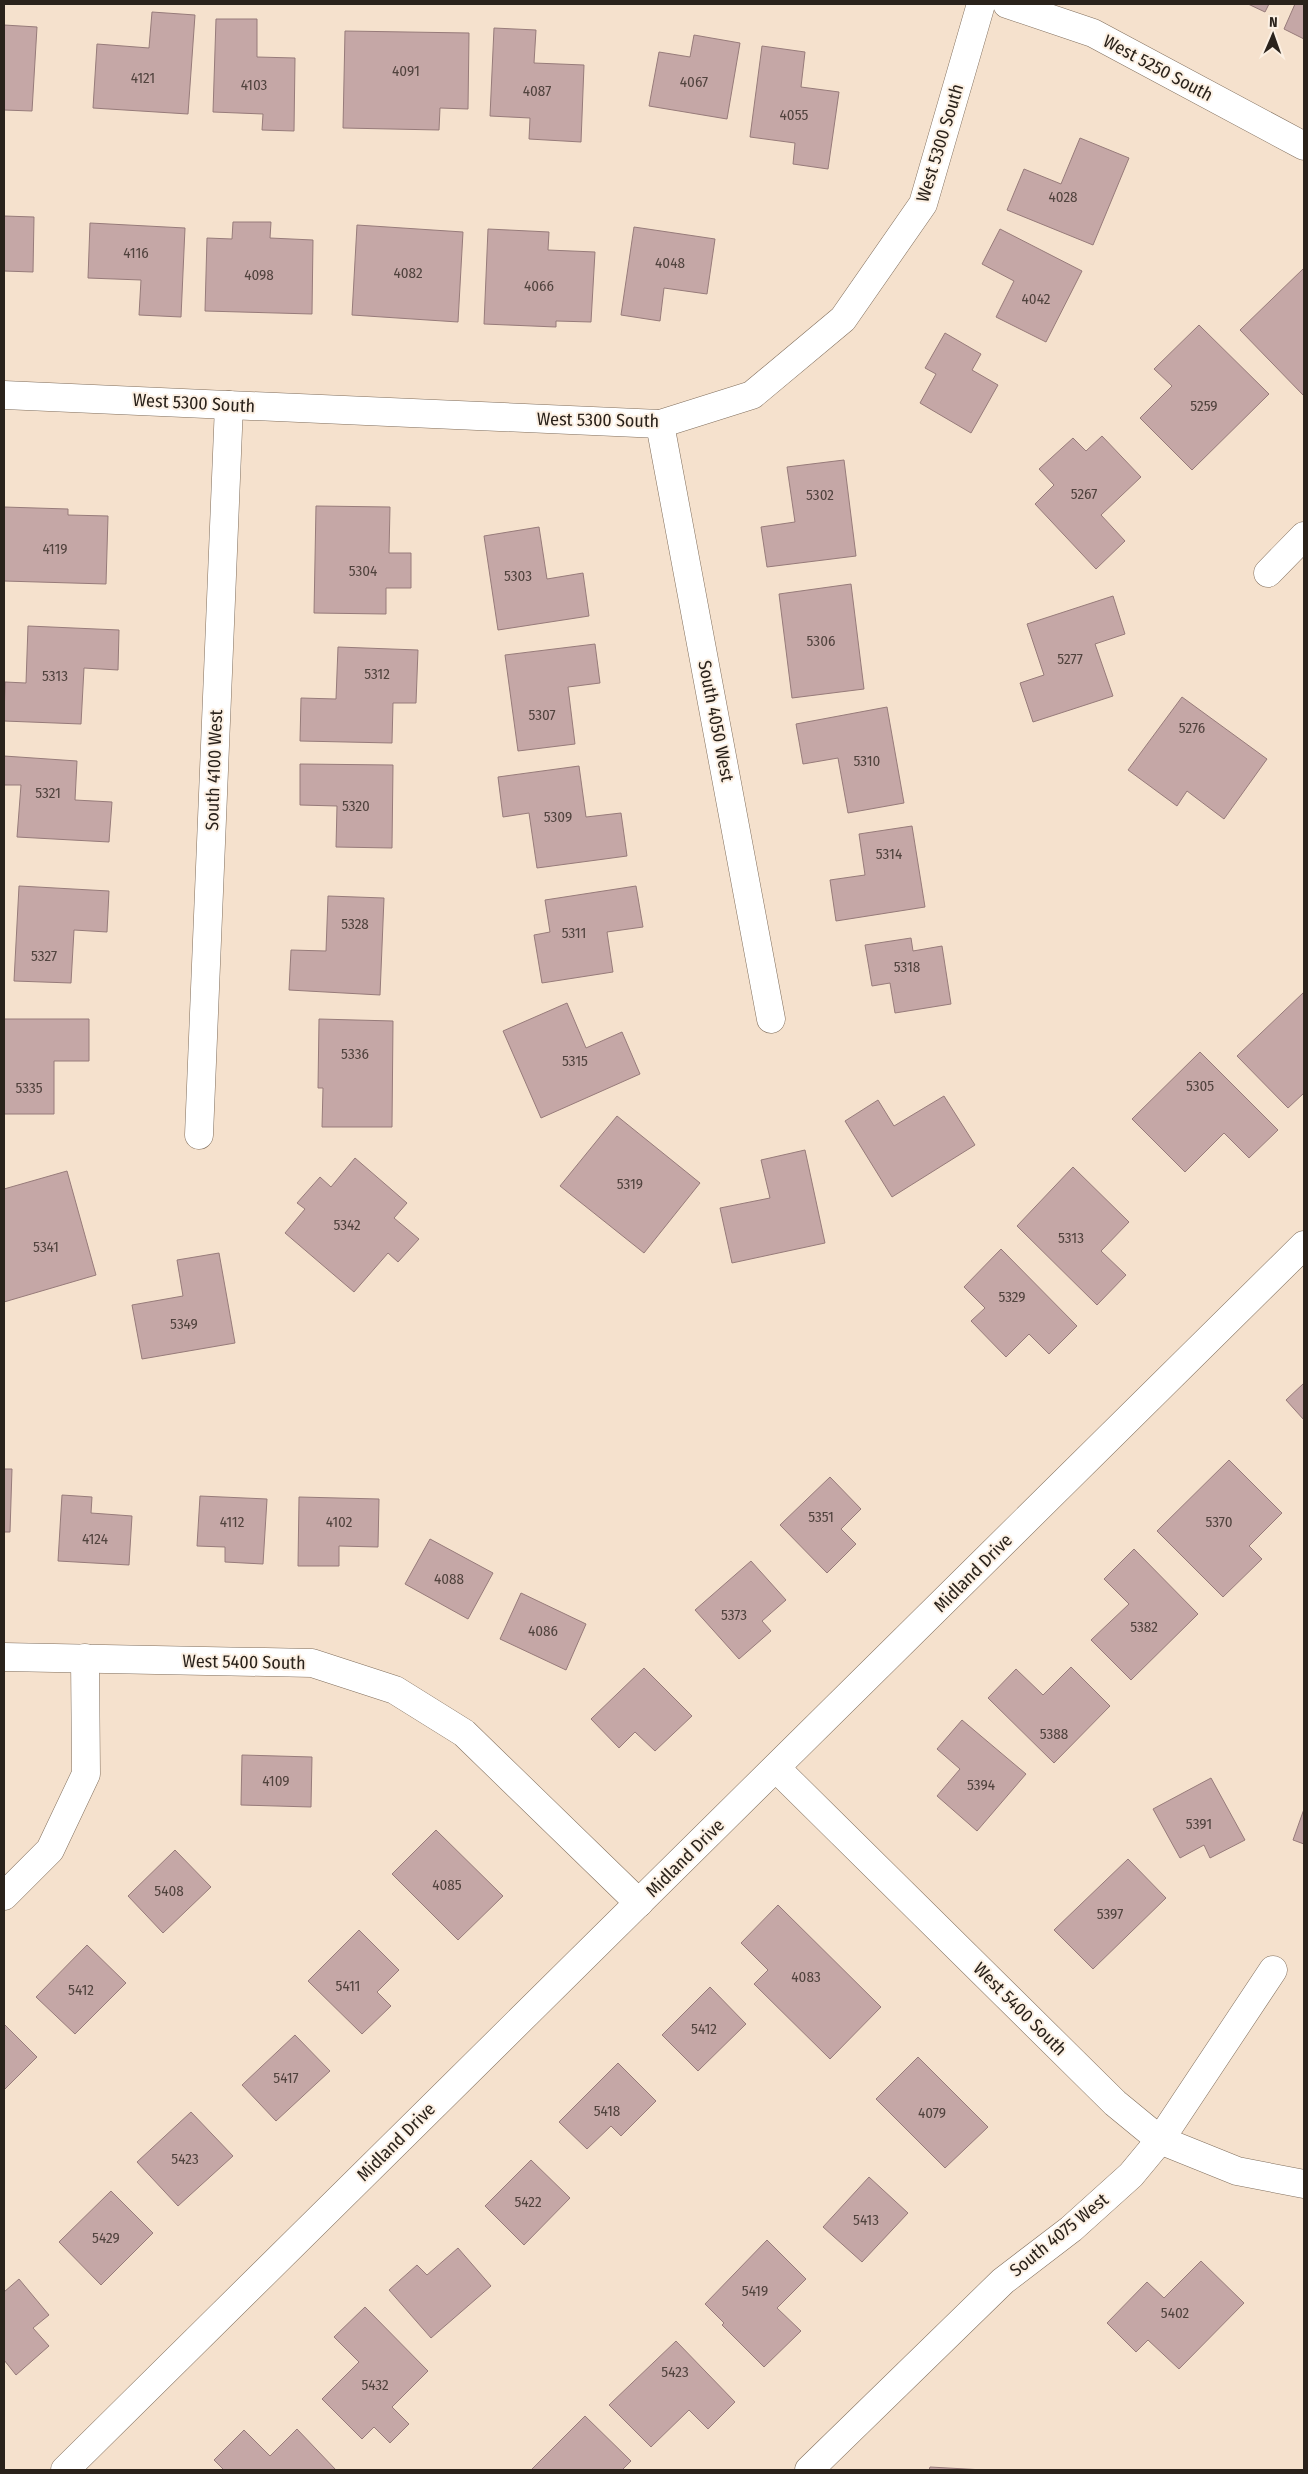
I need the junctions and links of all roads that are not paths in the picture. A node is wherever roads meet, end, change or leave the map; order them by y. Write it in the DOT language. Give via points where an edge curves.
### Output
graph roads {
  1 [pos="982,4"];
  2 [pos="1007,4"];
  3 [pos="1304,146"];
  4 [pos="4,395"];
  5 [pos="228,405"];
  6 [pos="660,424"];
  7 [pos="1304,536"];
  8 [pos="1268,573"];
  9 [pos="771,1018"];
  10 [pos="199,1135"];
  11 [pos="1304,1245"];
  12 [pos="4,1657"];
  13 [pos="86,1658"];
  14 [pos="776,1768"];
  15 [pos="4,1896"];
  16 [pos="638,1903"];
  17 [pos="1273,1970"];
  18 [pos="1160,2140"];
  19 [pos="1304,2184"];
  20 [pos="65,2470"];
  21 [pos="809,2470"];
  1 -- 6 [label="street, West 5300 South" via="923,204 844,318 752,395"];
  2 -- 3 [label="street, West 5250 South" via="1093,33"];
  4 -- 5 [label="street, West 5300 South"];
  5 -- 6 [label="street, West 5300 South"];
  5 -- 10 [label="street, South 4100 West"];
  6 -- 9 [label="street, South 4050 West"];
  7 -- 8 [label="street"];
  11 -- 14 [label="street, Midland Drive"];
  12 -- 13 [label="street, West 5400 South"];
  13 -- 15 [label="street" via="86,1774 50,1850"];
  13 -- 16 [label="street, West 5400 South" via="312,1663 395,1690 464,1733"];
  14 -- 16 [label="street, Midland Drive"];
  14 -- 18 [label="street, West 5400 South" via="1116,2103"];
  16 -- 20 [label="street, Midland Drive"];
  17 -- 18 [label="street, South 4075 West"];
  18 -- 19 [label="street, West 5400 South" via="1237,2171"];
  18 -- 21 [label="street, South 4075 West" via="1131,2175 1071,2228 1003,2281"];
}
